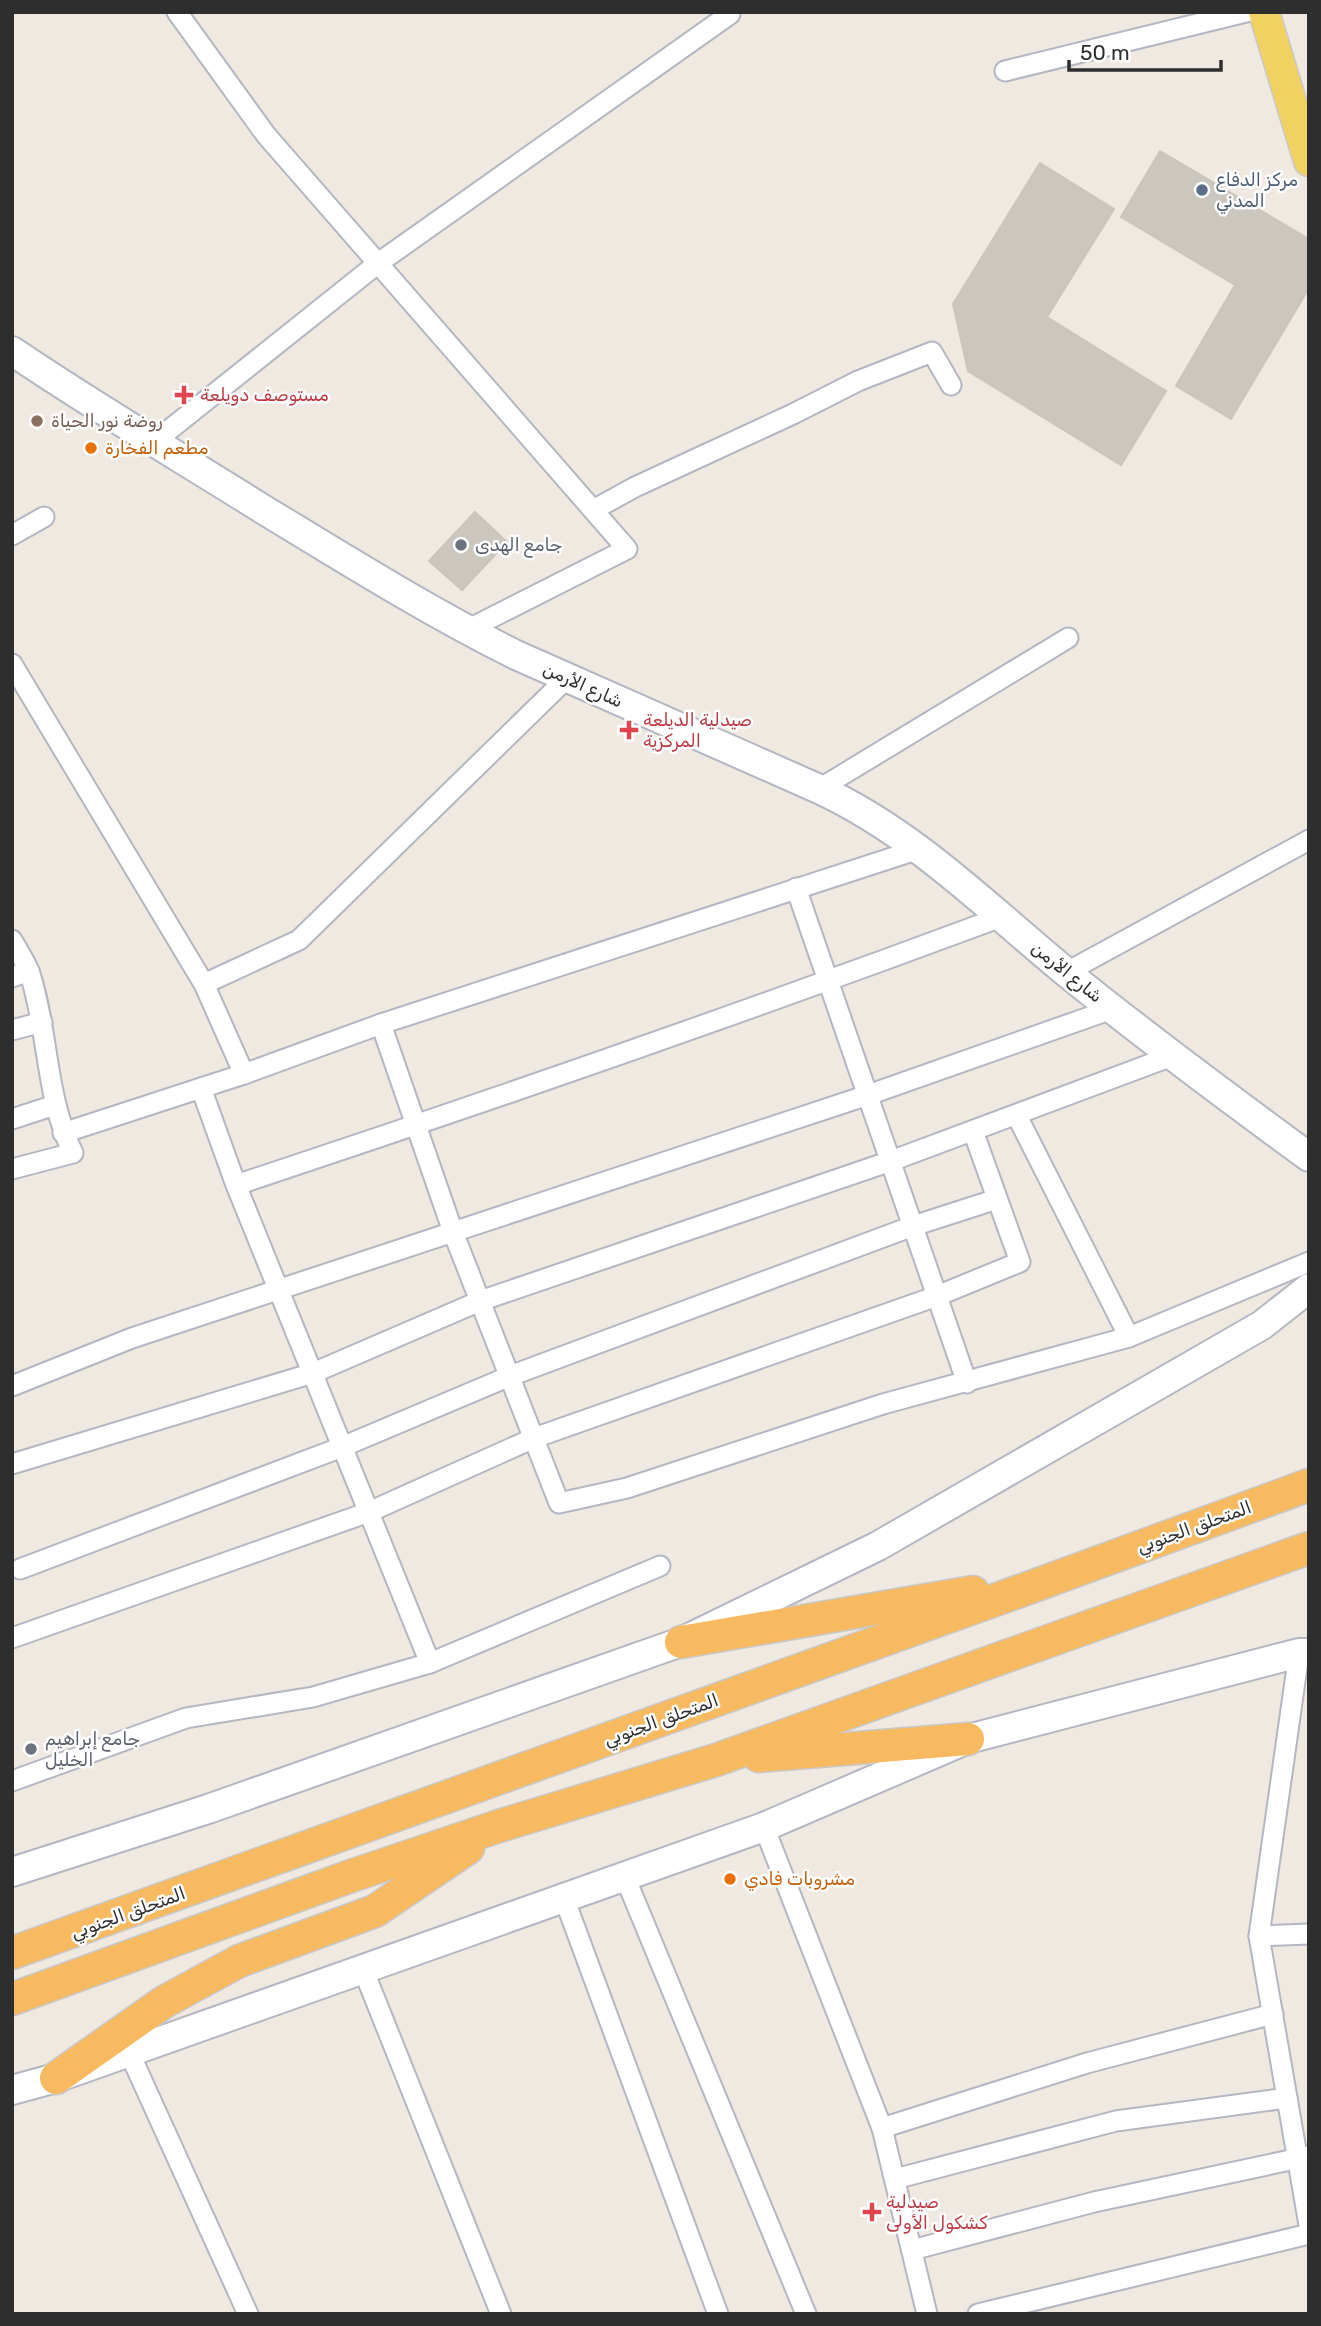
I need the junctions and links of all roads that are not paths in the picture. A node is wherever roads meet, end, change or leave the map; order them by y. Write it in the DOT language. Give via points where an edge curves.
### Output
graph roads {
  1 [pos="177,12"];
  2 [pos="1246,12"];
  3 [pos="1264,12"];
  4 [pos="1285,12"];
  5 [pos="730,14"];
  6 [pos="1005,72"];
  7 [pos="1309,95"];
  8 [pos="1309,161"];
  9 [pos="377,264"];
  10 [pos="12,352"];
  11 [pos="951,385"];
  12 [pos="154,442"];
  13 [pos="593,510"];
  14 [pos="44,517"];
  15 [pos="12,535"];
  16 [pos="467,630"];
  17 [pos="1068,638"];
  18 [pos="12,664"];
  19 [pos="567,678"];
  20 [pos="819,789"];
  21 [pos="1309,840"];
  22 [pos="919,849"];
  23 [pos="796,888"];
  24 [pos="1001,917"];
  25 [pos="12,940"];
  26 [pos="1067,972"];
  27 [pos="21,974"];
  28 [pos="828,981"];
  29 [pos="204,984"];
  30 [pos="1112,1009"];
  31 [pos="42,1022"];
  32 [pos="381,1024"];
  33 [pos="12,1030"];
  34 [pos="1172,1056"];
  35 [pos="244,1074"];
  36 [pos="201,1088"];
  37 [pos="868,1095"];
  38 [pos="55,1105"];
  39 [pos="1017,1116"];
  40 [pos="12,1119"];
  41 [pos="416,1125"];
  42 [pos="973,1131"];
  43 [pos="63,1133"];
  44 [pos="1309,1157"];
  45 [pos="891,1161"];
  46 [pos="12,1169"];
  47 [pos="236,1185"];
  48 [pos="997,1199"];
  49 [pos="913,1226"];
  50 [pos="453,1232"];
  51 [pos="1309,1262"];
  52 [pos="1309,1288"];
  53 [pos="279,1292"];
  54 [pos="937,1296"];
  55 [pos="480,1301"];
  56 [pos="1129,1337"];
  57 [pos="313,1373"];
  58 [pos="510,1376"];
  59 [pos="967,1383"];
  60 [pos="12,1386"];
  61 [pos="534,1438"];
  62 [pos="342,1447"];
  63 [pos="12,1464"];
  64 [pos="1309,1485"];
  65 [pos="369,1512"];
  66 [pos="1309,1548"];
  67 [pos="660,1566"];
  68 [pos="20,1569"];
  69 [pos="1031,1587"];
  70 [pos="12,1638"];
  71 [pos="681,1642"];
  72 [pos="1304,1653"];
  73 [pos="430,1663"];
  74 [pos="968,1739"];
  75 [pos="716,1760"];
  76 [pos="12,1781"];
  77 [pos="499,1826"];
  78 [pos="764,1827"];
  79 [pos="12,1872"];
  80 [pos="625,1877"];
  81 [pos="564,1898"];
  82 [pos="1309,1934"];
  83 [pos="1259,1936"];
  84 [pos="12,1953"];
  85 [pos="363,1969"];
  86 [pos="12,1999"];
  87 [pos="1273,2014"];
  88 [pos="129,2052"];
  89 [pos="56,2078"];
  90 [pos="12,2090"];
  91 [pos="1287,2098"];
  92 [pos="882,2128"];
  93 [pos="1303,2157"];
  94 [pos="895,2179"];
  95 [pos="1309,2225"];
  96 [pos="1309,2234"];
  97 [pos="912,2250"];
  98 [pos="248,2314"];
  99 [pos="501,2314"];
  100 [pos="718,2314"];
  101 [pos="806,2314"];
  102 [pos="928,2314"];
  103 [pos="978,2314"];
  1 -- 9 [label="street" via="266,135"];
  2 -- 6 [label="street"];
  3 -- 8 [label="main road"];
  4 -- 7 [label="main road"];
  5 -- 9 [label="street"];
  9 -- 12 [label="street"];
  9 -- 13 [label="street"];
  10 -- 12 [label="main road, شارع الأرمن"];
  11 -- 13 [label="street" via="932,352 858,381"];
  12 -- 16 [label="main road, شارع الأرمن"];
  13 -- 16 [label="street" via="627,549"];
  14 -- 15 [label="street"];
  16 -- 19 [label="main road, شارع الأرمن"];
  17 -- 20 [label="street"];
  18 -- 29 [label="street"];
  19 -- 20 [label="main road, شارع الأرمن"];
  19 -- 29 [label="street" via="299,940"];
  20 -- 22 [label="main road, شارع الأرمن" via="868,814"];
  21 -- 26 [label="street"];
  22 -- 23 [label="street"];
  22 -- 24 [label="main road, شارع الأرمن"];
  23 -- 28 [label="street"];
  23 -- 32 [label="street"];
  24 -- 26 [label="main road, شارع الأرمن"];
  24 -- 28 [label="street"];
  25 -- 27 [label="street"];
  26 -- 30 [label="main road, شارع الأرمن"];
  27 -- 31 [label="street"];
  28 -- 37 [label="street"];
  28 -- 41 [label="street"];
  29 -- 35 [label="street"];
  30 -- 34 [label="main road, شارع الأرمن"];
  30 -- 37 [label="street"];
  31 -- 33 [label="street"];
  31 -- 38 [label="street"];
  32 -- 35 [label="street"];
  32 -- 41 [label="street"];
  34 -- 39 [label="street"];
  34 -- 44 [label="main road, شارع الأرمن"];
  35 -- 36 [label="street"];
  36 -- 43 [label="street"];
  36 -- 47 [label="street"];
  37 -- 45 [label="street"];
  37 -- 50 [label="street"];
  38 -- 40 [label="street"];
  38 -- 43 [label="street"];
  39 -- 42 [label="street"];
  39 -- 56 [label="street"];
  41 -- 47 [label="street"];
  41 -- 50 [label="street"];
  42 -- 45 [label="street"];
  42 -- 48 [label="street"];
  43 -- 46 [label="street" via="73,1153"];
  45 -- 49 [label="street"];
  45 -- 55 [label="street"];
  47 -- 53 [label="street"];
  48 -- 49 [label="street"];
  48 -- 54 [label="street" via="1020,1262"];
  49 -- 54 [label="street"];
  49 -- 58 [label="street"];
  50 -- 53 [label="street"];
  50 -- 55 [label="street"];
  51 -- 56 [label="street"];
  52 -- 71 [label="main road" via="1262,1325 878,1546"];
  53 -- 57 [label="street"];
  53 -- 60 [label="street" via="132,1338"];
  54 -- 59 [label="street"];
  54 -- 61 [label="street"];
  55 -- 57 [label="street"];
  55 -- 58 [label="street"];
  56 -- 59 [label="street"];
  57 -- 62 [label="street"];
  57 -- 63 [label="street"];
  58 -- 61 [label="street"];
  58 -- 62 [label="street"];
  59 -- 61 [label="street" via="883,1405 627,1488 559,1503"];
  61 -- 65 [label="street"];
  62 -- 65 [label="street"];
  62 -- 68 [label="street"];
  64 -- 69 [label="highway, المتحلق الجنوبي"];
  65 -- 70 [label="street"];
  65 -- 73 [label="street"];
  66 -- 75 [label="highway"];
  67 -- 73 [label="street"];
  69 -- 71 [label="highway" via="975,1592"];
  69 -- 84 [label="highway, المتحلق الجنوبي"];
  71 -- 79 [label="main road" via="208,1809"];
  72 -- 74 [label="main road"];
  72 -- 83 [label="street"];
  73 -- 76 [label="street" via="313,1697 186,1718"];
  74 -- 75 [label="highway"];
  74 -- 78 [label="main road"];
  75 -- 77 [label="highway"];
  77 -- 86 [label="highway"];
  77 -- 89 [label="highway" via="375,1911 239,1961 164,2002"];
  78 -- 80 [label="main road"];
  78 -- 92 [label="street"];
  80 -- 81 [label="main road"];
  80 -- 101 [label="street"];
  81 -- 85 [label="main road"];
  81 -- 100 [label="street"];
  82 -- 83 [label="street"];
  83 -- 87 [label="street"];
  85 -- 88 [label="main road"];
  85 -- 99 [label="street"];
  87 -- 91 [label="street"];
  87 -- 92 [label="street" via="1087,2063"];
  88 -- 89 [label="main road"];
  88 -- 98 [label="street"];
  89 -- 90 [label="main road"];
  91 -- 93 [label="street"];
  91 -- 94 [label="street" via="1116,2121"];
  92 -- 94 [label="street"];
  93 -- 95 [label="street"];
  93 -- 97 [label="street" via="1094,2202"];
  94 -- 97 [label="street"];
  96 -- 103 [label="street"];
  97 -- 102 [label="street"];
}
